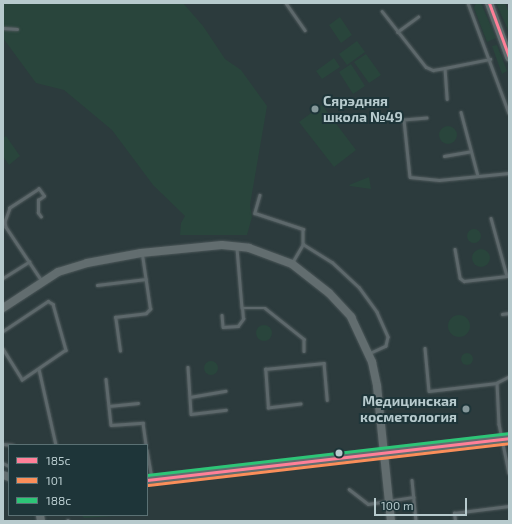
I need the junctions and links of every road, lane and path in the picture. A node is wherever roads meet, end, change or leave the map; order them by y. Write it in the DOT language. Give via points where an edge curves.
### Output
graph roads {
  1 [pos="286,3"];
  2 [pos="468,3"];
  3 [pos="489,3"];
  4 [pos="382,12"];
  5 [pos="418,17"];
  6 [pos="3,28"];
  7 [pos="17,29"];
  8 [pos="305,30"];
  9 [pos="397,32"];
  10 [pos="509,57"];
  11 [pos="490,59"];
  12 [pos="445,68"];
  13 [pos="447,99"];
  14 [pos="461,112"];
  15 [pos="509,113"];
  16 [pos="427,118"];
  17 [pos="471,151"];
  18 [pos="444,156"];
  19 [pos="509,173"];
  20 [pos="478,176"];
  21 [pos="260,195"];
  22 [pos="41,217"];
  23 [pos="491,218"];
  24 [pos="303,244"];
  25 [pos="237,247"];
  26 [pos="455,249"];
  27 [pos="141,253"];
  28 [pos="29,262"];
  29 [pos="292,264"];
  30 [pos="508,276"];
  31 [pos="3,278"];
  32 [pos="146,279"];
  33 [pos="43,281"];
  34 [pos="97,285"];
  35 [pos="3,308"];
  36 [pos="242,308"];
  37 [pos="509,313"];
  38 [pos="502,314"];
  39 [pos="222,315"];
  40 [pos="3,331"];
  41 [pos="425,348"];
  42 [pos="3,349"];
  43 [pos="120,350"];
  44 [pos="304,351"];
  45 [pos="369,354"];
  46 [pos="188,367"];
  47 [pos="39,369"];
  48 [pos="509,377"];
  49 [pos="106,379"];
  50 [pos="497,383"];
  51 [pos="225,391"];
  52 [pos="190,397"];
  53 [pos="327,400"];
  54 [pos="138,403"];
  55 [pos="301,404"];
  56 [pos="109,406"];
  57 [pos="226,410"];
  58 [pos="505,439"];
  59 [pos="56,444"];
  60 [pos="146,444"];
  61 [pos="383,453"];
  62 [pos="509,473"];
  63 [pos="148,480"];
  64 [pos="412,480"];
  65 [pos="349,489"];
  66 [pos="413,497"];
  67 [pos="389,501"];
  68 [pos="509,506"];
  69 [pos="391,521"];
  70 [pos="416,521"];
  71 [pos="455,521"];
  1 -- 8 [label="lane"];
  2 -- 11 [label="lane"];
  3 -- 10 [label="street"];
  4 -- 9 [label="lane"];
  5 -- 9 [label="lane"];
  6 -- 7 [label="lane"];
  9 -- 12 [label="lane" via="426,67"];
  11 -- 12 [label="lane"];
  11 -- 15 [label="lane"];
  12 -- 13 [label="lane"];
  14 -- 17 [label="lane"];
  16 -- 20 [label="lane" via="404,120 410,177 439,180"];
  17 -- 18 [label="lane"];
  17 -- 20 [label="lane"];
  19 -- 20 [label="lane"];
  21 -- 24 [label="lane" via="255,213 303,229"];
  22 -- 28 [label="lane" via="38,213 38,200 44,196 39,189 10,208 5,218 6,227"];
  23 -- 30 [label="lane"];
  24 -- 29 [label="lane"];
  24 -- 45 [label="lane" via="314,249 345,273 377,312 388,340 386,346"];
  25 -- 27 [label="street" via="190,247"];
  25 -- 29 [label="street" via="250,248"];
  25 -- 36 [label="lane"];
  26 -- 30 [label="lane" via="460,278 464,280"];
  27 -- 32 [label="lane"];
  27 -- 33 [label="street" via="87,263 58,272"];
  28 -- 31 [label="lane"];
  28 -- 33 [label="lane"];
  29 -- 45 [label="street" via="330,293 343,307"];
  32 -- 34 [label="lane"];
  32 -- 43 [label="lane" via="150,309 146,313 115,317"];
  33 -- 35 [label="street"];
  36 -- 39 [label="lane" via="243,319 238,326 223,327"];
  36 -- 44 [label="lane" via="265,308 304,339"];
  37 -- 38 [label="lane"];
  40 -- 47 [label="lane" via="48,301 53,304 66,350"];
  41 -- 50 [label="lane" via="428,391"];
  42 -- 47 [label="lane" via="22,380"];
  45 -- 61 [label="street" via="377,386"];
  46 -- 52 [label="lane"];
  47 -- 59 [label="lane"];
  48 -- 50 [label="lane"];
  49 -- 56 [label="lane"];
  50 -- 58 [label="lane"];
  51 -- 52 [label="lane"];
  52 -- 57 [label="lane" via="191,414"];
  53 -- 55 [label="lane" via="324,363 265,369 268,408"];
  54 -- 56 [label="lane"];
  56 -- 60 [label="lane" via="111,425 142,423"];
  58 -- 61 [label="street"];
  58 -- 62 [label="lane"];
  61 -- 63 [label="street"];
  61 -- 67 [label="street"];
  64 -- 66 [label="lane"];
  65 -- 67 [label="lane" via="368,504"];
  66 -- 67 [label="lane"];
  66 -- 70 [label="lane"];
  67 -- 69 [label="street"];
  68 -- 71 [label="lane" via="454,513"];
}
